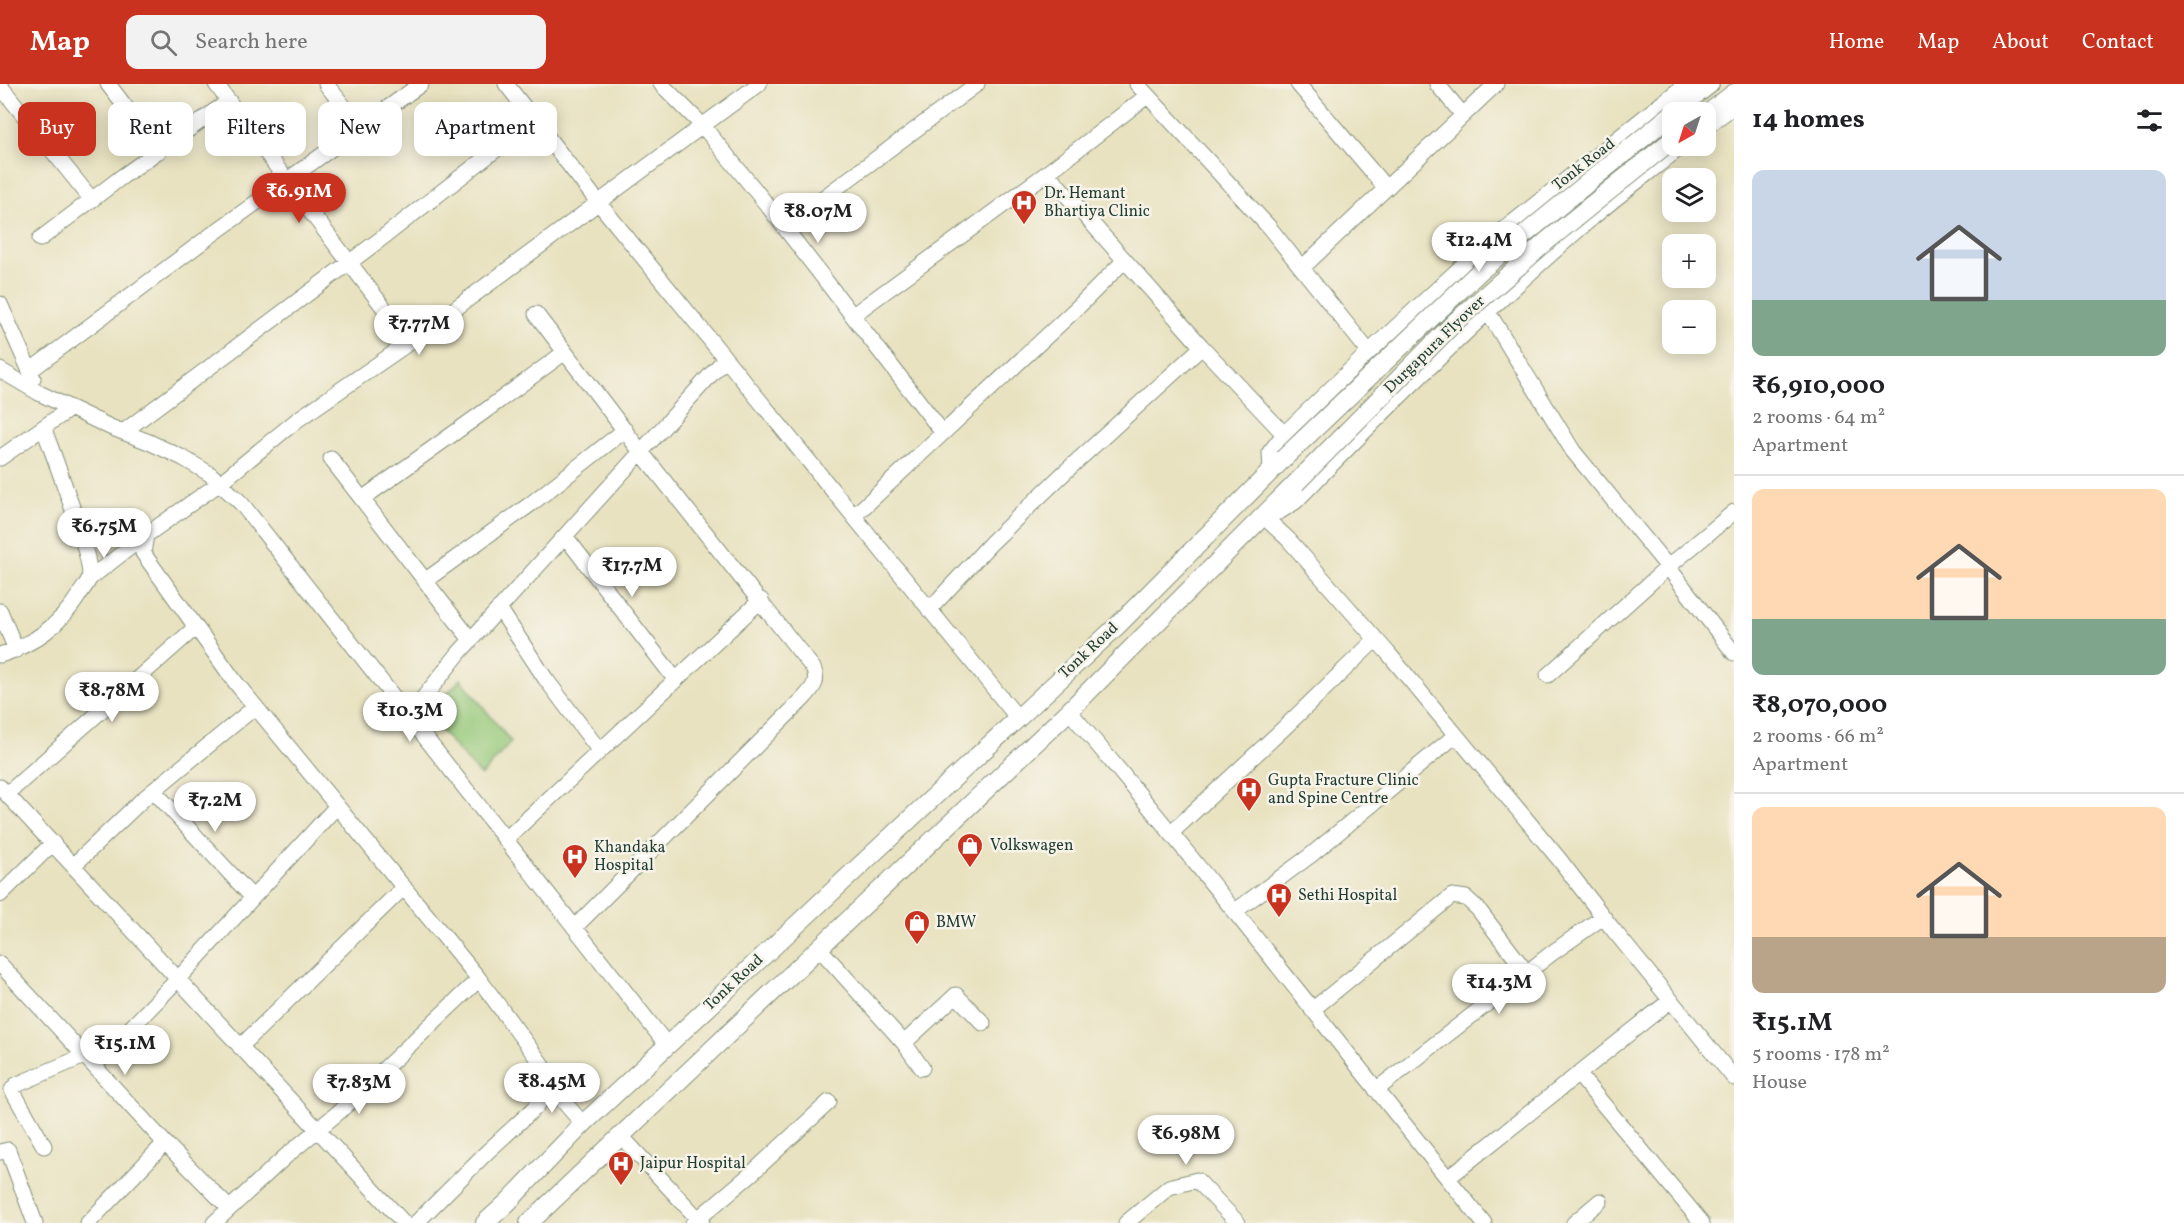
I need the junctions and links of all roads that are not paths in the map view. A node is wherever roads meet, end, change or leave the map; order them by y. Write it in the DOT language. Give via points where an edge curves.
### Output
graph roads {
  1 [pos="5,84"];
  2 [pos="108,84"];
  3 [pos="216,84"];
  4 [pos="326,84"];
  5 [pos="420,84"];
  6 [pos="506,84"];
  7 [pos="661,84"];
  8 [pos="759,84"];
  9 [pos="977,84"];
  10 [pos="1298,84"];
  11 [pos="1437,84"];
  12 [pos="1496,84"];
  13 [pos="1686,84"];
  14 [pos="1710,84"];
  15 [pos="0,87"];
  16 [pos="1142,90"];
  17 [pos="1734,93"];
  18 [pos="229,101"];
  19 [pos="122,102"];
  20 [pos="340,102"];
  21 [pos="395,102"];
  22 [pos="520,102"];
  23 [pos="1687,102"];
  24 [pos="1734,106"];
  25 [pos="1716,107"];
  26 [pos="1463,115"];
  27 [pos="1716,120"];
  28 [pos="1662,122"];
  29 [pos="702,125"];
  30 [pos="193,127"];
  31 [pos="1662,148"];
  32 [pos="557,149"];
  33 [pos="152,156"];
  34 [pos="321,156"];
  35 [pos="488,156"];
  36 [pos="1670,156"];
  37 [pos="1047,173"];
  38 [pos="287,181"];
  39 [pos="1386,188"];
  40 [pos="1544,197"];
  41 [pos="92,200"];
  42 [pos="598,202"];
  43 [pos="784,227"];
  44 [pos="1574,234"];
  45 [pos="40,239"];
  46 [pos="1125,260"];
  47 [pos="350,263"];
  48 [pos="1302,267"];
  49 [pos="0,304"];
  50 [pos="1488,312"];
  51 [pos="536,314"];
  52 [pos="853,315"];
  53 [pos="410,342"];
  54 [pos="1202,347"];
  55 [pos="565,352"];
  56 [pos="1369,352"];
  57 [pos="725,359"];
  58 [pos="0,370"];
  59 [pos="31,370"];
  60 [pos="39,393"];
  61 [pos="71,408"];
  62 [pos="44,429"];
  63 [pos="625,430"];
  64 [pos="123,432"];
  65 [pos="943,433"];
  66 [pos="1284,434"];
  67 [pos="641,452"];
  68 [pos="0,458"];
  69 [pos="331,459"];
  70 [pos="1277,466"];
  71 [pos="220,483"];
  72 [pos="362,499"];
  73 [pos="1734,512"];
  74 [pos="854,516"];
  75 [pos="1263,516"];
  76 [pos="146,535"];
  77 [pos="565,536"];
  78 [pos="1668,567"];
  79 [pos="90,578"];
  80 [pos="426,580"];
  81 [pos="761,600"];
  82 [pos="499,608"];
  83 [pos="929,610"];
  84 [pos="0,611"];
  85 [pos="196,627"];
  86 [pos="1376,639"];
  87 [pos="471,640"];
  88 [pos="16,650"];
  89 [pos="1734,653"];
  90 [pos="0,655"];
  91 [pos="1548,675"];
  92 [pos="675,679"];
  93 [pos="255,707"];
  94 [pos="1069,711"];
  95 [pos="409,716"];
  96 [pos="1017,717"];
  97 [pos="1456,735"];
  98 [pos="599,750"];
  99 [pos="4,790"];
  100 [pos="154,791"];
  101 [pos="337,806"];
  102 [pos="1171,833"];
  103 [pos="506,839"];
  104 [pos="53,843"];
  105 [pos="74,865"];
  106 [pos="404,887"];
  107 [pos="0,895"];
  108 [pos="252,897"];
  109 [pos="1234,912"];
  110 [pos="1603,916"];
  111 [pos="575,927"];
  112 [pos="819,948"];
  113 [pos="0,964"];
  114 [pos="1527,973"];
  115 [pos="178,979"];
  116 [pos="479,979"];
  117 [pos="1671,1000"];
  118 [pos="1312,1010"];
  119 [pos="983,1023"];
  120 [pos="904,1043"];
  121 [pos="667,1046"];
  122 [pos="240,1047"];
  123 [pos="89,1061"];
  124 [pos="922,1068"];
  125 [pos="1578,1074"];
  126 [pos="1734,1078"];
  127 [pos="551,1087"];
  128 [pos="1376,1090"];
  129 [pos="829,1102"];
  130 [pos="583,1124"];
  131 [pos="318,1129"];
  132 [pos="621,1136"];
  133 [pos="165,1143"];
  134 [pos="44,1146"];
  135 [pos="0,1152"];
  136 [pos="1448,1178"];
  137 [pos="1600,1202"];
  138 [pos="229,1208"];
  139 [pos="698,1222"];
  140 [pos="35,1223"];
  141 [pos="88,1223"];
  142 [pos="214,1223"];
  143 [pos="404,1223"];
  144 [pos="416,1223"];
  145 [pos="484,1223"];
  146 [pos="529,1223"];
  147 [pos="1126,1223"];
  148 [pos="1238,1223"];
  149 [pos="1484,1223"];
  150 [pos="1574,1223"];
  151 [pos="1702,1223"];
  1 -- 15 [label="street"];
  2 -- 19 [label="street"];
  3 -- 18 [label="street"];
  4 -- 20 [label="street"];
  5 -- 21 [label="street"];
  6 -- 22 [label="street"];
  7 -- 29 [label="street"];
  8 -- 29 [label="street"];
  9 -- 43 [label="street"];
  10 -- 39 [label="street"];
  11 -- 26 [label="street"];
  12 -- 26 [label="street"];
  13 -- 40 [label="street, Tonk Road"];
  14 -- 23 [label="main road, Durgapura Flyover"];
  15 -- 41 [label="street"];
  16 -- 37 [label="street"];
  16 -- 48 [label="street"];
  17 -- 25 [label="main road"];
  18 -- 30 [label="street"];
  18 -- 38 [label="street"];
  24 -- 27 [label="street"];
  26 -- 39 [label="street"];
  28 -- 70 [label="main road, Durgapura Flyover, bridge" via="1480,271"];
  29 -- 42 [label="street"];
  29 -- 43 [label="street"];
  31 -- 75 [label="main road, Durgapura Flyover, bridge" via="1455,322"];
  32 -- 42 [label="street"];
  33 -- 41 [label="street"];
  34 -- 38 [label="street"];
  35 -- 47 [label="street"];
  36 -- 44 [label="street, Tonk Road"];
  37 -- 46 [label="street"];
  37 -- 52 [label="street"];
  38 -- 47 [label="street"];
  38 -- 59 [label="street"];
  39 -- 48 [label="street"];
  40 -- 44 [label="street"];
  40 -- 56 [label="street, Tonk Road" via="1486,244"];
  41 -- 45 [label="street"];
  42 -- 53 [label="street"];
  42 -- 57 [label="street"];
  43 -- 52 [label="street"];
  44 -- 50 [label="street, Tonk Road"];
  46 -- 54 [label="street"];
  46 -- 65 [label="street"];
  47 -- 53 [label="street"];
  47 -- 64 [label="street"];
  48 -- 56 [label="street"];
  49 -- 59 [label="street"];
  50 -- 75 [label="street, Tonk Road" via="1295,502"];
  50 -- 78 [label="street" via="1573,451"];
  51 -- 55 [label="street"];
  52 -- 65 [label="street"];
  53 -- 71 [label="street" via="297,420"];
  54 -- 66 [label="street"];
  54 -- 83 [label="street" via="1016,519"];
  55 -- 63 [label="street"];
  55 -- 72 [label="street"];
  56 -- 66 [label="street, Tonk Road"];
  57 -- 67 [label="street"];
  57 -- 74 [label="street"];
  58 -- 60 [label="street"];
  59 -- 60 [label="street"];
  60 -- 61 [label="street"];
  61 -- 62 [label="street"];
  61 -- 64 [label="street"];
  62 -- 68 [label="street"];
  62 -- 79 [label="street" via="87,552"];
  63 -- 67 [label="street"];
  63 -- 80 [label="street"];
  64 -- 71 [label="street" via="183,458"];
  65 -- 74 [label="street"];
  66 -- 70 [label="street, Tonk Road" via="1270,452"];
  67 -- 77 [label="street"];
  67 -- 81 [label="street"];
  69 -- 72 [label="street"];
  70 -- 96 [label="main road, Tonk Road" via="1118,625"];
  71 -- 76 [label="street"];
  71 -- 95 [label="street" via="241,503"];
  72 -- 80 [label="street"];
  73 -- 78 [label="street"];
  74 -- 83 [label="street"];
  75 -- 86 [label="street"];
  75 -- 94 [label="main road, Tonk Road"];
  76 -- 79 [label="street"];
  76 -- 85 [label="street" via="143,553"];
  77 -- 82 [label="street"];
  77 -- 92 [label="street"];
  78 -- 89 [label="street"];
  78 -- 91 [label="street"];
  79 -- 88 [label="street" via="73,605 48,632"];
  80 -- 87 [label="street"];
  81 -- 92 [label="street"];
  81 -- 111 [label="street" via="813,668 817,676 815,686"];
  82 -- 87 [label="street"];
  82 -- 98 [label="street"];
  83 -- 96 [label="street"];
  84 -- 88 [label="street"];
  85 -- 93 [label="street"];
  85 -- 99 [label="street"];
  86 -- 97 [label="street"];
  86 -- 102 [label="street"];
  87 -- 95 [label="street"];
  88 -- 90 [label="street"];
  92 -- 98 [label="street"];
  93 -- 100 [label="street"];
  93 -- 101 [label="street"];
  94 -- 102 [label="street"];
  94 -- 112 [label="main road, Tonk Road"];
  95 -- 103 [label="street"];
  96 -- 121 [label="main road, Tonk Road"];
  97 -- 109 [label="street" via="1311,855"];
  97 -- 110 [label="street"];
  98 -- 103 [label="street"];
  99 -- 104 [label="street"];
  100 -- 105 [label="street"];
  100 -- 108 [label="street"];
  101 -- 106 [label="street"];
  101 -- 108 [label="street"];
  102 -- 109 [label="street"];
  103 -- 111 [label="street"];
  104 -- 105 [label="street"];
  104 -- 107 [label="street"];
  105 -- 115 [label="street"];
  106 -- 116 [label="street"];
  106 -- 122 [label="street"];
  108 -- 115 [label="street"];
  109 -- 118 [label="street"];
  110 -- 114 [label="street"];
  110 -- 117 [label="street"];
  111 -- 121 [label="street"];
  112 -- 120 [label="street"];
  112 -- 132 [label="main road, Tonk Road"];
  113 -- 123 [label="street"];
  114 -- 118 [label="street" via="1478,909 1466,898 1452,896"];
  114 -- 128 [label="street"];
  115 -- 122 [label="street"];
  115 -- 123 [label="street"];
  116 -- 127 [label="street" via="548,1073"];
  116 -- 131 [label="street"];
  117 -- 125 [label="street"];
  117 -- 126 [label="street"];
  118 -- 128 [label="street"];
  119 -- 120 [label="street" via="956,995"];
  120 -- 124 [label="street"];
  121 -- 130 [label="main road, Tonk Road"];
  122 -- 131 [label="street"];
  123 -- 133 [label="street"];
  123 -- 134 [label="street" via="16,1085 12,1090"];
  125 -- 136 [label="street"];
  125 -- 151 [label="street"];
  127 -- 130 [label="street"];
  127 -- 144 [label="street" via="536,1107"];
  128 -- 136 [label="street"];
  129 -- 139 [label="street"];
  130 -- 145 [label="main road, Tonk Road"];
  131 -- 138 [label="street"];
  131 -- 143 [label="street"];
  132 -- 139 [label="street"];
  132 -- 146 [label="main road, Tonk Road"];
  133 -- 138 [label="street"];
  133 -- 141 [label="street"];
  135 -- 140 [label="street" via="8,1150"];
  136 -- 149 [label="street"];
  137 -- 150 [label="street"];
  138 -- 142 [label="street"];
  147 -- 148 [label="street" via="1168,1187 1197,1180"];
}
